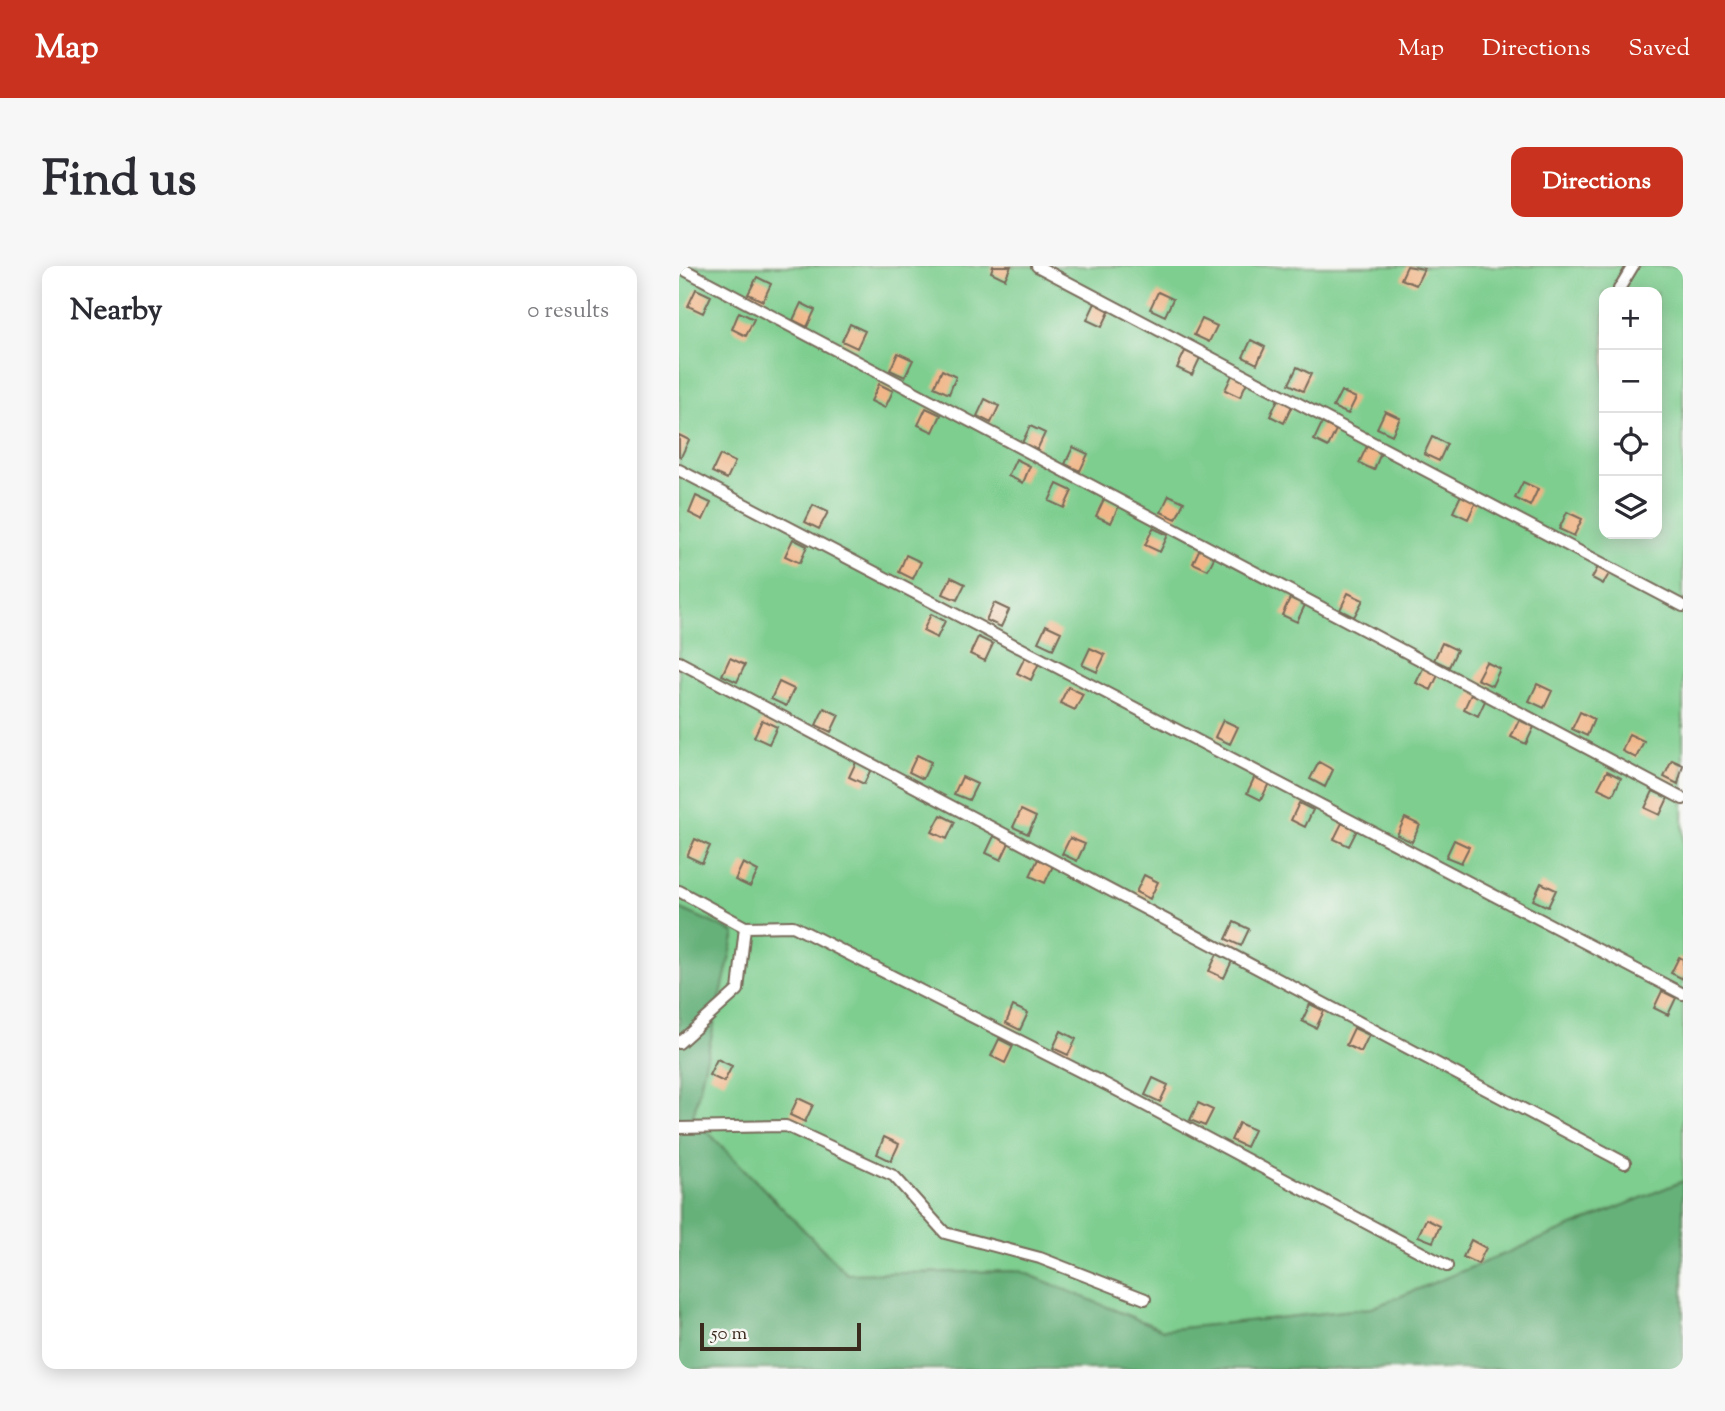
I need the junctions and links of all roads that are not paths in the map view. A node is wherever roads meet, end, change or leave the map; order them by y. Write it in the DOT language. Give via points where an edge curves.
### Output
graph roads {
  1 [pos="1037,266"];
  2 [pos="1633,266"];
  3 [pos="679,267"];
  4 [pos="1620,287"];
  5 [pos="679,470"];
  6 [pos="1683,606"];
  7 [pos="679,662"];
  8 [pos="1683,799"];
  9 [pos="679,891"];
  10 [pos="745,927"];
  11 [pos="1683,995"];
  12 [pos="679,1043"];
  13 [pos="679,1128"];
  14 [pos="1625,1163"];
  15 [pos="1447,1266"];
  16 [pos="1145,1299"];
  1 -- 6 [label="lane"];
  2 -- 4 [label="lane"];
  3 -- 8 [label="lane"];
  5 -- 11 [label="lane"];
  7 -- 14 [label="lane"];
  9 -- 10 [label="lane"];
  10 -- 12 [label="lane" via="738,990"];
  10 -- 15 [label="lane" via="793,926 1107,1084"];
  13 -- 16 [label="lane" via="786,1126 894,1176 945,1233 1040,1258"];
}
